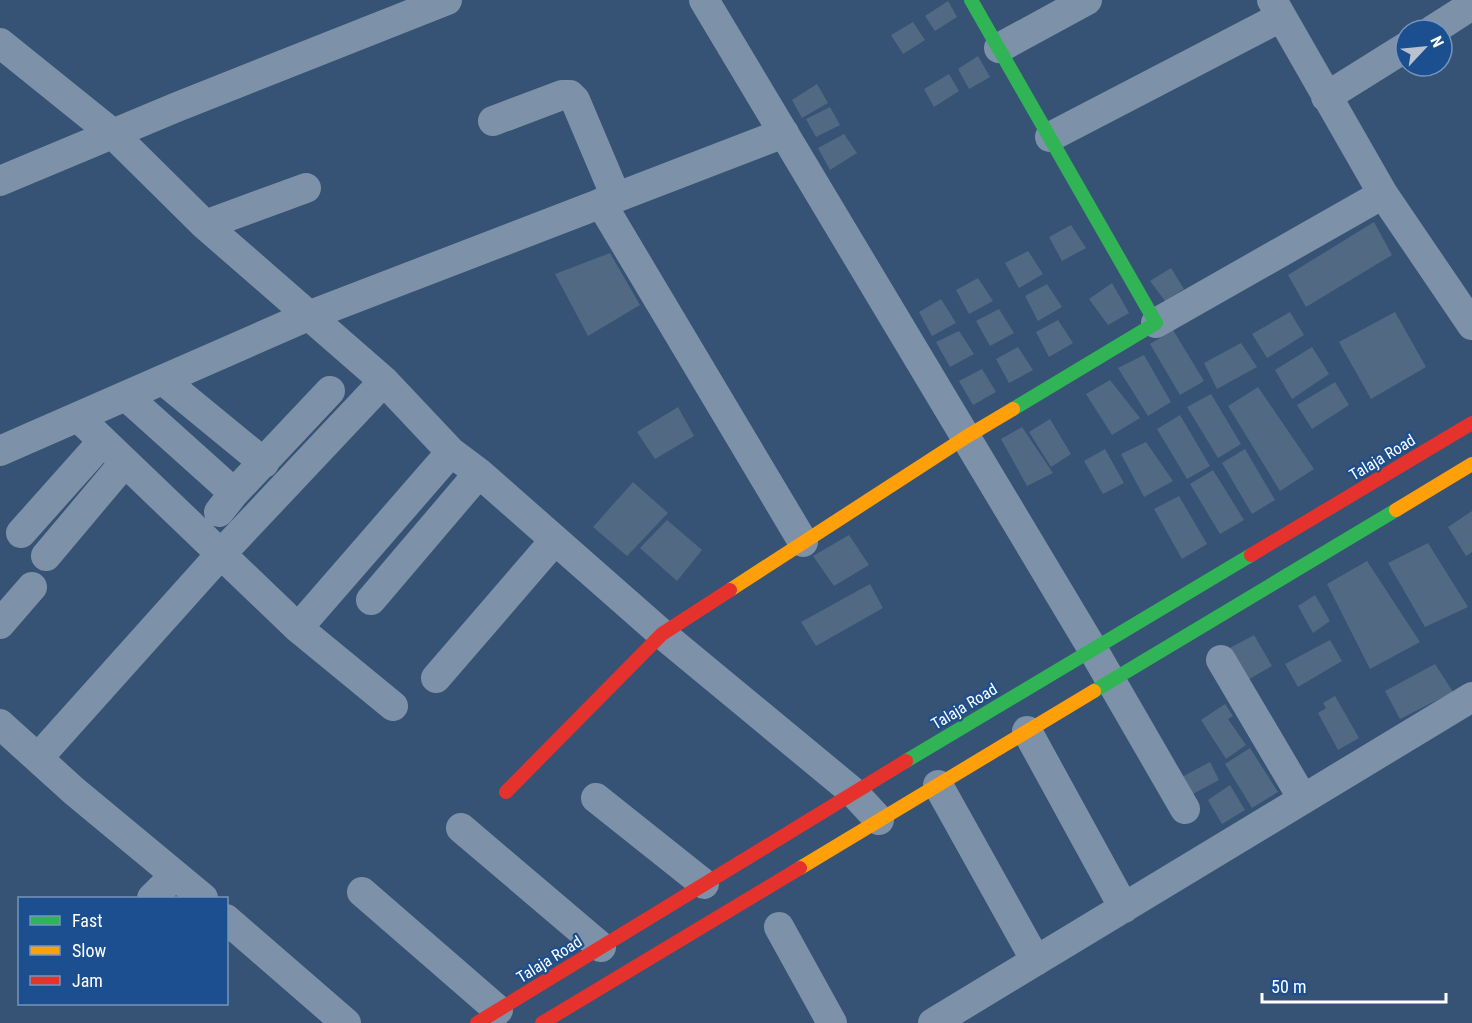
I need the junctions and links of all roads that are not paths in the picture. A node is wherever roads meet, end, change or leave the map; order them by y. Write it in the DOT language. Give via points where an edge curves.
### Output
graph roads {
  1 [pos="704,0"];
  2 [pos="971,0"];
  3 [pos="1087,0"];
  4 [pos="443,1"];
  5 [pos="1472,5"];
  6 [pos="1277,8"];
  7 [pos="1452,18"];
  8 [pos="0,43"];
  9 [pos="999,48"];
  10 [pos="1394,54"];
  11 [pos="1326,97"];
  12 [pos="493,121"];
  13 [pos="784,133"];
  14 [pos="113,134"];
  15 [pos="1050,137"];
  16 [pos="0,181"];
  17 [pos="306,188"];
  18 [pos="1383,194"];
  19 [pos="608,200"];
  20 [pos="205,225"];
  21 [pos="308,316"];
  22 [pos="1156,322"];
  23 [pos="1472,326"];
  24 [pos="163,380"];
  25 [pos="384,381"];
  26 [pos="330,391"];
  27 [pos="126,396"];
  28 [pos="78,417"];
  29 [pos="1472,423"];
  30 [pos="966,437"];
  31 [pos="103,441"];
  32 [pos="0,451"];
  33 [pos="451,452"];
  34 [pos="124,462"];
  35 [pos="264,463"];
  36 [pos="1472,464"];
  37 [pos="479,473"];
  38 [pos="21,533"];
  39 [pos="555,540"];
  40 [pos="803,542"];
  41 [pos="220,555"];
  42 [pos="46,556"];
  43 [pos="32,587"];
  44 [pos="371,600"];
  45 [pos="0,624"];
  46 [pos="298,628"];
  47 [pos="662,634"];
  48 [pos="1092,648"];
  49 [pos="1221,660"];
  50 [pos="436,678"];
  51 [pos="1111,681"];
  52 [pos="1472,698"];
  53 [pos="393,706"];
  54 [pos="0,724"];
  55 [pos="1027,731"];
  56 [pos="38,758"];
  57 [pos="938,785"];
  58 [pos="506,792"];
  59 [pos="853,792"];
  60 [pos="596,798"];
  61 [pos="1303,799"];
  62 [pos="1185,808"];
  63 [pos="879,820"];
  64 [pos="461,828"];
  65 [pos="175,875"];
  66 [pos="704,884"];
  67 [pos="362,892"];
  68 [pos="153,897"];
  69 [pos="202,897"];
  70 [pos="1124,908"];
  71 [pos="228,921"];
  72 [pos="779,927"];
  73 [pos="601,947"];
  74 [pos="1036,961"];
  75 [pos="488,1017"];
  76 [pos="346,1023"];
  77 [pos="542,1023"];
  78 [pos="832,1023"];
  79 [pos="933,1023"];
  1 -- 13 [label="street"];
  2 -- 9 [label="main road"];
  3 -- 9 [label="street"];
  4 -- 14 [label="street"];
  5 -- 7 [label="street"];
  6 -- 11 [label="street"];
  6 -- 15 [label="street"];
  8 -- 14 [label="street"];
  9 -- 15 [label="main road"];
  10 -- 11 [label="street"];
  11 -- 18 [label="street"];
  12 -- 19 [label="street" via="570,95 575,100"];
  13 -- 19 [label="street"];
  13 -- 30 [label="street"];
  14 -- 16 [label="street"];
  14 -- 20 [label="street"];
  15 -- 22 [label="main road"];
  17 -- 20 [label="street"];
  18 -- 22 [label="street"];
  18 -- 23 [label="street"];
  19 -- 21 [label="street"];
  19 -- 40 [label="street"];
  20 -- 21 [label="street"];
  21 -- 24 [label="street"];
  21 -- 25 [label="street"];
  22 -- 30 [label="main road"];
  24 -- 27 [label="street"];
  24 -- 35 [label="street"];
  25 -- 33 [label="street"];
  25 -- 41 [label="street"];
  26 -- 35 [label="street"];
  27 -- 28 [label="street"];
  27 -- 35 [label="street" via="227,503"];
  28 -- 31 [label="street"];
  28 -- 32 [label="street"];
  29 -- 48 [label="main road, Talaja Road"];
  30 -- 40 [label="main road"];
  30 -- 48 [label="street"];
  31 -- 34 [label="street"];
  31 -- 38 [label="street"];
  33 -- 37 [label="street"];
  33 -- 46 [label="street"];
  34 -- 41 [label="street"];
  34 -- 42 [label="street"];
  36 -- 51 [label="main road"];
  37 -- 39 [label="street"];
  37 -- 44 [label="street"];
  39 -- 47 [label="street"];
  39 -- 50 [label="street"];
  40 -- 47 [label="main road"];
  41 -- 46 [label="street"];
  41 -- 56 [label="street"];
  43 -- 45 [label="street"];
  46 -- 53 [label="street"];
  47 -- 58 [label="main road"];
  47 -- 59 [label="street"];
  48 -- 51 [label="street"];
  48 -- 59 [label="main road, Talaja Road"];
  49 -- 61 [label="street"];
  51 -- 55 [label="main road"];
  51 -- 62 [label="street"];
  52 -- 61 [label="street"];
  54 -- 56 [label="street"];
  55 -- 57 [label="main road"];
  55 -- 70 [label="street"];
  56 -- 65 [label="street"];
  57 -- 63 [label="main road"];
  57 -- 74 [label="street"];
  59 -- 63 [label="street"];
  59 -- 66 [label="main road, Talaja Road"];
  60 -- 66 [label="street"];
  61 -- 70 [label="street"];
  63 -- 77 [label="main road"];
  64 -- 73 [label="street"];
  65 -- 68 [label="street"];
  65 -- 69 [label="street"];
  66 -- 73 [label="main road, Talaja Road"];
  67 -- 75 [label="street"];
  70 -- 74 [label="street"];
  71 -- 76 [label="street"];
  72 -- 78 [label="street"];
  73 -- 75 [label="main road, Talaja Road"];
  74 -- 79 [label="street"];
}
